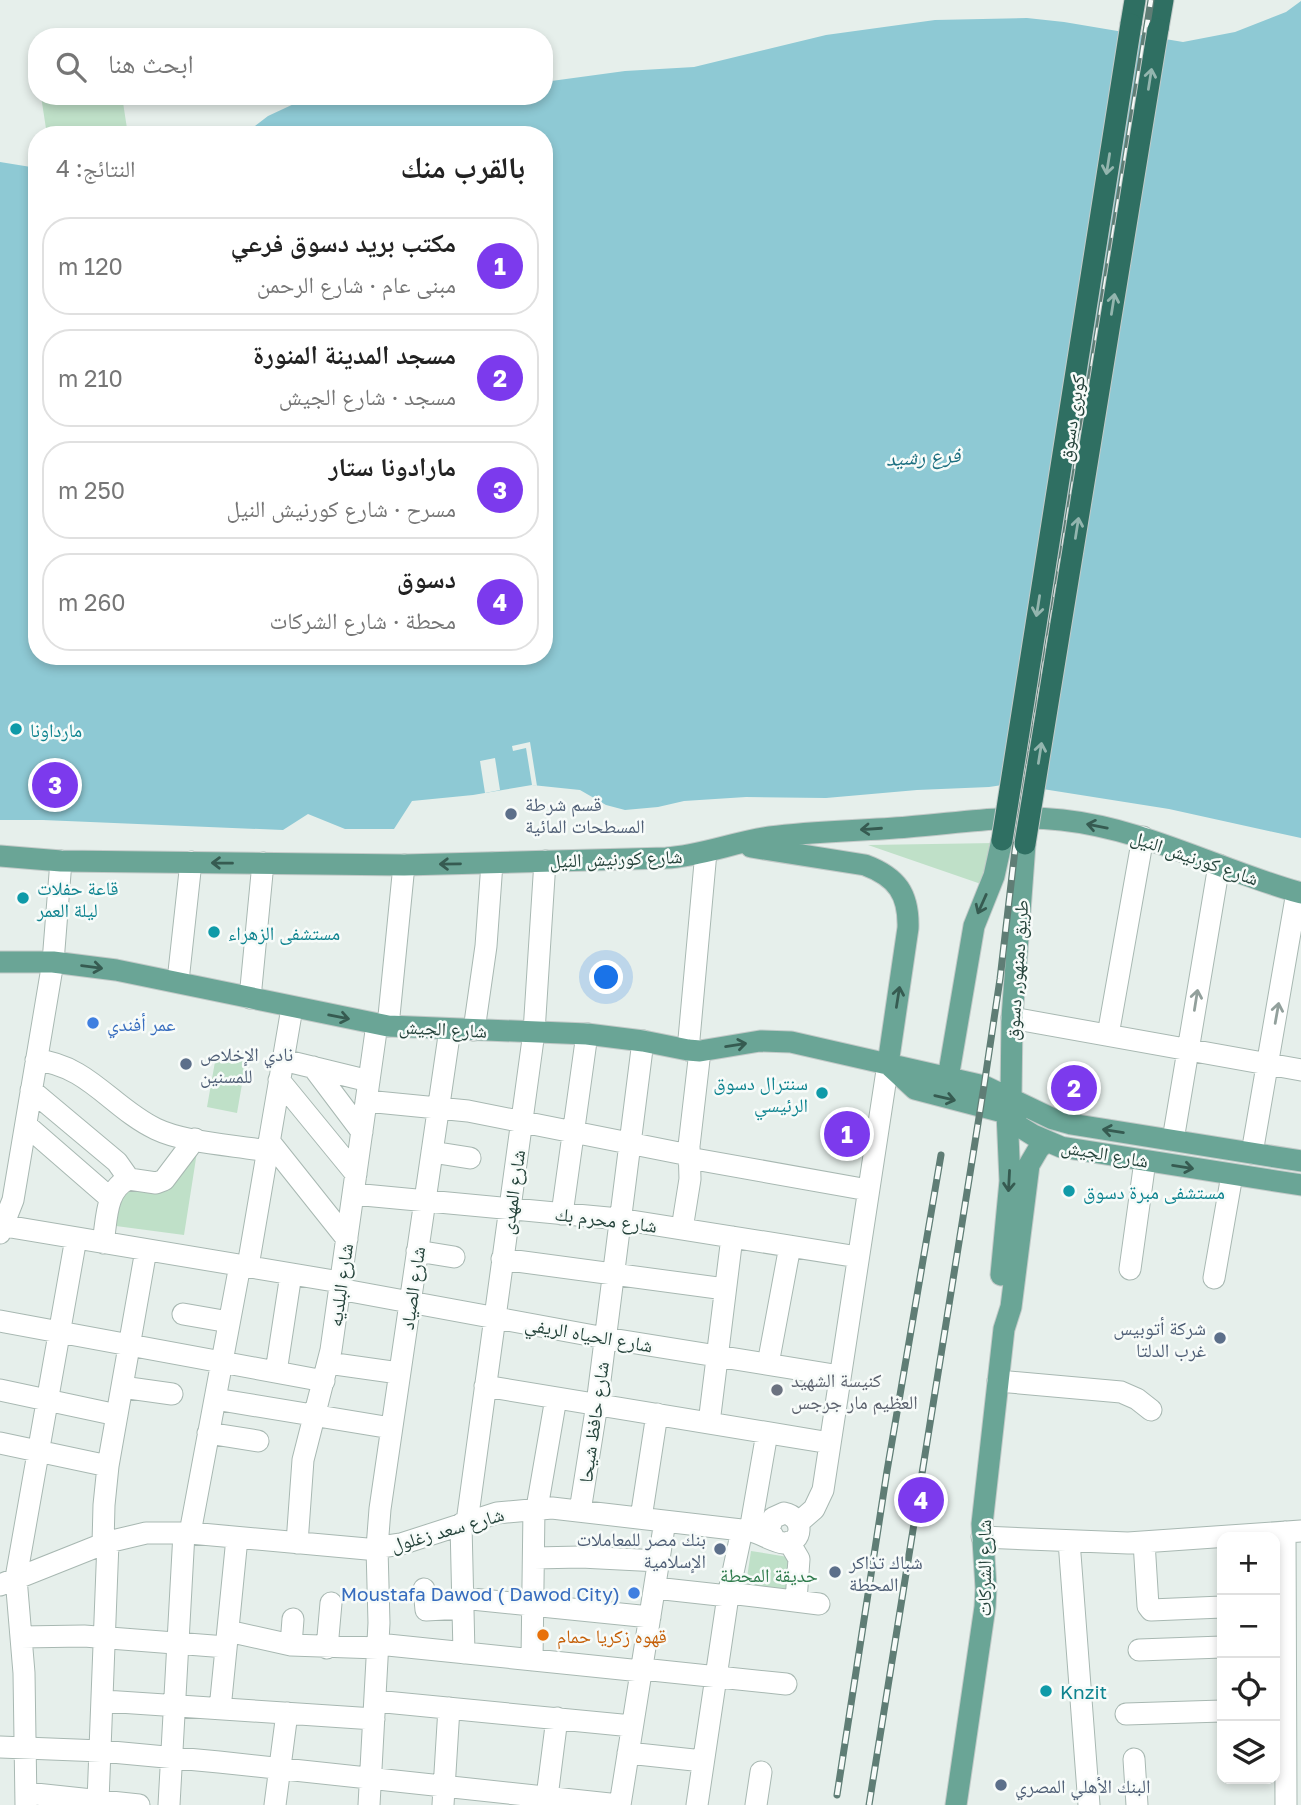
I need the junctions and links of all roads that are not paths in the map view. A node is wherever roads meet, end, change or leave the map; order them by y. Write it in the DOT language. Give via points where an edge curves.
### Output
graph roads {
  1 [pos="1135,0"];
  2 [pos="1163,0"];
  3 [pos="1143,837"];
  4 [pos="1002,839"];
  5 [pos="1025,844"];
  6 [pos="733,845"];
  7 [pos="706,852"];
  8 [pos="0,856"];
  9 [pos="61,861"];
  10 [pos="545,861"];
  11 [pos="191,862"];
  12 [pos="263,863"];
  13 [pos="492,863"];
  14 [pos="1219,864"];
  15 [pos="404,865"];
  16 [pos="1299,893"];
  17 [pos="0,962"];
  18 [pos="53,962"];
  19 [pos="178,981"];
  20 [pos="250,998"];
  21 [pos="292,1007"];
  22 [pos="1012,1018"];
  23 [pos="382,1025"];
  24 [pos="450,1029"];
  25 [pos="474,1030"];
  26 [pos="534,1032"];
  27 [pos="587,1034"];
  28 [pos="1108,1035"];
  29 [pos="643,1041"];
  30 [pos="694,1050"];
  31 [pos="1188,1050"];
  32 [pos="36,1060"];
  33 [pos="888,1064"];
  34 [pos="1268,1064"];
  35 [pos="313,1067"];
  36 [pos="281,1070"];
  37 [pos="1301,1070"];
  38 [pos="948,1078"];
  39 [pos="32,1090"];
  40 [pos="368,1091"];
  41 [pos="1009,1105"];
  42 [pos="439,1108"];
  43 [pos="521,1122"];
  44 [pos="26,1125"];
  45 [pos="362,1132"];
  46 [pos="573,1132"];
  47 [pos="195,1139"];
  48 [pos="1173,1140"];
  49 [pos="1046,1142"];
  50 [pos="628,1143"];
  51 [pos="268,1146"];
  52 [pos="432,1152"];
  53 [pos="1252,1153"];
  54 [pos="689,1157"];
  55 [pos="470,1158"];
  56 [pos="1145,1161"];
  57 [pos="1301,1161"];
  58 [pos="1232,1175"];
  59 [pos="129,1179"];
  60 [pos="354,1184"];
  61 [pos="1301,1185"];
  62 [pos="868,1190"];
  63 [pos="110,1198"];
  64 [pos="425,1201"];
  65 [pos="509,1209"];
  66 [pos="562,1213"];
  67 [pos="619,1219"];
  68 [pos="1,1228"];
  69 [pos="682,1229"];
  70 [pos="732,1237"];
  71 [pos="76,1238"];
  72 [pos="347,1239"];
  73 [pos="103,1242"];
  74 [pos="790,1246"];
  75 [pos="146,1250"];
  76 [pos="417,1251"];
  77 [pos="454,1257"];
  78 [pos="858,1257"];
  79 [pos="502,1259"];
  80 [pos="244,1266"];
  81 [pos="1130,1269"];
  82 [pos="291,1274"];
  83 [pos="613,1274"];
  84 [pos="1214,1278"];
  85 [pos="340,1285"];
  86 [pos="725,1289"];
  87 [pos="410,1302"];
  88 [pos="183,1314"];
  89 [pos="494,1317"];
  90 [pos="0,1321"];
  91 [pos="229,1322"];
  92 [pos="1004,1329"];
  93 [pos="61,1334"];
  94 [pos="605,1338"];
  95 [pos="129,1346"];
  96 [pos="717,1356"];
  97 [pos="222,1363"];
  98 [pos="768,1364"];
  99 [pos="276,1372"];
  100 [pos="326,1372"];
  101 [pos="399,1373"];
  102 [pos="840,1376"];
  103 [pos="998,1381"];
  104 [pos="485,1386"];
  105 [pos="122,1387"];
  106 [pos="0,1390"];
  107 [pos="172,1394"];
  108 [pos="556,1398"];
  109 [pos="215,1399"];
  110 [pos="48,1401"];
  111 [pos="597,1404"];
  112 [pos="1151,1410"];
  113 [pos="657,1414"];
  114 [pos="117,1415"];
  115 [pos="314,1415"];
  116 [pos="709,1423"];
  117 [pos="391,1428"];
  118 [pos="208,1433"];
  119 [pos="767,1433"];
  120 [pos="258,1441"];
  121 [pos="0,1443"];
  122 [pos="830,1443"];
  123 [pos="39,1452"];
  124 [pos="108,1466"];
  125 [pos="536,1508"];
  126 [pos="580,1511"];
  127 [pos="641,1518"];
  128 [pos="665,1521"];
  129 [pos="464,1523"];
  130 [pos="746,1530"];
  131 [pos="1293,1532"];
  132 [pos="187,1533"];
  133 [pos="787,1535"];
  134 [pos="237,1538"];
  135 [pos="982,1538"];
  136 [pos="1069,1541"];
  137 [pos="1144,1542"];
  138 [pos="106,1543"];
  139 [pos="297,1543"];
  140 [pos="377,1548"];
  141 [pos="534,1558"];
  142 [pos="659,1561"];
  143 [pos="8,1581"];
  144 [pos="655,1588"];
  145 [pos="424,1589"];
  146 [pos="728,1594"];
  147 [pos="796,1601"];
  148 [pos="331,1603"];
  149 [pos="462,1603"];
  150 [pos="1280,1603"];
  151 [pos="819,1604"];
  152 [pos="533,1605"];
  153 [pos="1217,1607"];
  154 [pos="650,1617"];
  155 [pos="293,1619"];
  156 [pos="21,1637"];
  157 [pos="106,1637"];
  158 [pos="227,1639"];
  159 [pos="179,1643"];
  160 [pos="291,1645"];
  161 [pos="1287,1645"];
  162 [pos="378,1646"];
  163 [pos="327,1647"];
  164 [pos="1217,1647"];
  165 [pos="1139,1650"];
  166 [pos="464,1653"];
  167 [pos="532,1660"];
  168 [pos="642,1670"];
  169 [pos="715,1677"];
  170 [pos="786,1684"];
  171 [pos="1287,1700"];
  172 [pos="104,1701"];
  173 [pos="175,1705"];
  174 [pos="449,1708"];
  175 [pos="220,1709"];
  176 [pos="374,1710"];
  177 [pos="1217,1711"];
  178 [pos="287,1713"];
  179 [pos="1126,1714"];
  180 [pos="557,1718"];
  181 [pos="632,1726"];
  182 [pos="1293,1745"];
  183 [pos="26,1746"];
  184 [pos="0,1747"];
  185 [pos="101,1751"];
  186 [pos="628,1753"];
  187 [pos="172,1758"];
  188 [pos="1134,1759"];
  189 [pos="703,1761"];
  190 [pos="280,1769"];
  191 [pos="761,1772"];
  192 [pos="370,1777"];
  193 [pos="444,1795"];
  194 [pos="26,1799"];
  195 [pos="550,1800"];
  196 [pos="98,1801"];
  197 [pos="139,1805"];
  198 [pos="169,1805"];
  199 [pos="275,1805"];
  200 [pos="369,1805"];
  201 [pos="619,1805"];
  202 [pos="696,1805"];
  203 [pos="756,1805"];
  204 [pos="956,1805"];
  205 [pos="1089,1805"];
  206 [pos="1137,1805"];
  207 [pos="1286,1805"];
  1 -- 4 [label="highway, كوبرى دسوق, one-way, bridge"];
  5 -- 2 [label="highway, كوبرى دسوق, one-way, bridge"];
  3 -- 6 [label="main road, شارع كورنيش النيل, one-way" via="1090,824 1022,817 788,835"];
  3 -- 14 [label="main road, شارع كورنيش النيل"];
  3 -- 28 [label="street"];
  4 -- 38 [label="main road, طريق دمنهور, دسوق, one-way" via="994,876 974,926"];
  5 -- 22 [label="main road, طريق دمنهور, دسوق"];
  6 -- 7 [label="main road, شارع كورنيش النيل"];
  33 -- 6 [label="main road, one-way" via="908,928 906,903 894,881 865,865"];
  7 -- 10 [label="main road, شارع كورنيش النيل" via="666,859"];
  7 -- 30 [label="street"];
  8 -- 9 [label="main road, شارع كورنيش النيل"];
  9 -- 11 [label="main road, شارع كورنيش النيل"];
  9 -- 18 [label="street"];
  10 -- 13 [label="main road, شارع كورنيش النيل"];
  10 -- 26 [label="street, شارع المهدى"];
  12 -- 11 [label="main road, شارع كورنيش النيل, one-way"];
  11 -- 19 [label="street"];
  12 -- 15 [label="main road, شارع كورنيش النيل"];
  12 -- 20 [label="street"];
  13 -- 15 [label="main road, شارع كورنيش النيل, one-way"];
  13 -- 25 [label="street"];
  14 -- 16 [label="main road, شارع كورنيش النيل"];
  31 -- 14 [label="street, one-way"];
  15 -- 23 [label="street, شارع البلديه"];
  34 -- 16 [label="street, one-way"];
  17 -- 18 [label="main road, شارع الجيش"];
  18 -- 19 [label="main road, شارع الجيش, one-way"];
  18 -- 32 [label="street"];
  19 -- 20 [label="main road, شارع الجيش"];
  20 -- 21 [label="main road, شارع الجيش"];
  21 -- 23 [label="main road, شارع الجيش, one-way"];
  21 -- 36 [label="street"];
  22 -- 28 [label="street"];
  22 -- 41 [label="main road, طريق دمنهور, دسوق"];
  23 -- 24 [label="main road, شارع الجيش"];
  23 -- 40 [label="street, شارع البلديه"];
  24 -- 25 [label="main road, شارع الجيش"];
  24 -- 42 [label="street, شارع الصياد"];
  25 -- 26 [label="main road, شارع الجيش"];
  26 -- 27 [label="main road, شارع الجيش"];
  26 -- 43 [label="street, شارع المهدى"];
  27 -- 29 [label="main road, شارع الجيش"];
  27 -- 46 [label="street"];
  28 -- 31 [label="street"];
  29 -- 30 [label="main road, شارع الجيش"];
  29 -- 50 [label="street, شارع حافظ شيحا"];
  30 -- 33 [label="main road, شارع الجيش, one-way" via="777,1041"];
  30 -- 54 [label="street"];
  31 -- 34 [label="street"];
  31 -- 48 [label="street"];
  32 -- 39 [label="street"];
  32 -- 47 [label="street" via="76,1072 153,1128"];
  33 -- 38 [label="main road, شارع الجيش"];
  33 -- 41 [label="main road, شارع الجيش, one-way" via="907,1084 923,1092"];
  33 -- 62 [label="street"];
  34 -- 37 [label="street"];
  34 -- 53 [label="street"];
  35 -- 36 [label="street"];
  35 -- 40 [label="street"];
  35 -- 45 [label="street"];
  36 -- 51 [label="street"];
  36 -- 60 [label="street"];
  38 -- 41 [label="main road, شارع الجيش" via="984,1086"];
  39 -- 44 [label="street"];
  39 -- 59 [label="street" via="117,1161"];
  40 -- 42 [label="street"];
  40 -- 45 [label="street, شارع البلديه"];
  48 -- 41 [label="main road, شارع الجيش, one-way" via="1062,1122"];
  41 -- 49 [label="main road, شارع الجيش" via="1020,1127"];
  41 -- 92 [label="main road, شارع الشركات, one-way" via="1010,1181 998,1307"];
  42 -- 43 [label="street"];
  42 -- 52 [label="street, شارع الصياد"];
  43 -- 46 [label="street"];
  43 -- 65 [label="street, شارع المهدى"];
  44 -- 63 [label="street"];
  44 -- 68 [label="street" via="13,1200"];
  45 -- 60 [label="street, شارع البلديه"];
  46 -- 50 [label="street"];
  46 -- 66 [label="street"];
  47 -- 51 [label="street"];
  47 -- 59 [label="street" via="164,1180"];
  48 -- 53 [label="main road, شارع الجيش"];
  49 -- 56 [label="main road, شارع الجيش"];
  49 -- 92 [label="main road, شارع الشركات" via="1029,1165 1011,1307"];
  50 -- 54 [label="street"];
  50 -- 67 [label="street, شارع حافظ شيحا"];
  51 -- 72 [label="street"];
  51 -- 80 [label="street"];
  52 -- 55 [label="street"];
  52 -- 64 [label="street, شارع الصياد"];
  53 -- 57 [label="main road, شارع الجيش"];
  54 -- 62 [label="street"];
  54 -- 69 [label="street"];
  56 -- 58 [label="main road, شارع الجيش, one-way"];
  56 -- 81 [label="street"];
  58 -- 61 [label="main road, شارع الجيش"];
  58 -- 84 [label="street"];
  59 -- 63 [label="street"];
  60 -- 64 [label="street, شارع محرم بك"];
  60 -- 72 [label="street, شارع البلديه"];
  62 -- 78 [label="street"];
  63 -- 73 [label="street"];
  64 -- 65 [label="street, شارع محرم بك"];
  64 -- 76 [label="street, شارع الصياد"];
  65 -- 66 [label="street, شارع محرم بك"];
  65 -- 79 [label="street, شارع المهدى"];
  66 -- 67 [label="street, شارع محرم بك"];
  67 -- 69 [label="street, شارع محرم بك"];
  67 -- 83 [label="street, شارع حافظ شيحا"];
  68 -- 71 [label="street, شارع الحياه الريفي"];
  69 -- 70 [label="street, شارع محرم بك"];
  70 -- 74 [label="street, شارع محرم بك"];
  70 -- 86 [label="street"];
  71 -- 73 [label="street, شارع الحياه الريفي"];
  71 -- 93 [label="street"];
  72 -- 85 [label="street, شارع البلديه"];
  73 -- 75 [label="street, شارع الحياه الريفي"];
  74 -- 78 [label="street, شارع محرم بك"];
  74 -- 98 [label="street"];
  75 -- 80 [label="street, شارع الحياه الريفي"];
  75 -- 95 [label="street"];
  76 -- 77 [label="street"];
  76 -- 87 [label="street, شارع الصياد"];
  78 -- 102 [label="street"];
  79 -- 83 [label="street"];
  79 -- 89 [label="street, شارع المهدى"];
  80 -- 82 [label="street, شارع الحياه الريفي"];
  80 -- 91 [label="street"];
  82 -- 85 [label="street, شارع الحياه الريفي"];
  82 -- 99 [label="street"];
  83 -- 86 [label="street"];
  83 -- 94 [label="street, شارع حافظ شيحا"];
  85 -- 87 [label="street, شارع الحياه الريفي"];
  85 -- 100 [label="street, شارع البلديه"];
  86 -- 96 [label="street"];
  87 -- 89 [label="street, شارع الحياه الريفي"];
  87 -- 101 [label="street, شارع الصياد"];
  88 -- 91 [label="street"];
  89 -- 94 [label="street, شارع الحياه الريفي"];
  89 -- 104 [label="street, شارع المهدى"];
  90 -- 93 [label="street"];
  91 -- 97 [label="street"];
  92 -- 103 [label="main road, شارع الشركات"];
  93 -- 95 [label="street"];
  93 -- 110 [label="street"];
  94 -- 96 [label="street, شارع الحياه الريفي"];
  94 -- 111 [label="street, شارع حافظ شيحا"];
  95 -- 97 [label="street"];
  95 -- 105 [label="street"];
  96 -- 98 [label="street, شارع الحياه الريفي"];
  96 -- 116 [label="street"];
  97 -- 99 [label="street"];
  97 -- 109 [label="street"];
  98 -- 102 [label="street, شارع الحياه الريفي"];
  99 -- 100 [label="street"];
  100 -- 101 [label="street"];
  100 -- 115 [label="street, شارع البلديه"];
  101 -- 117 [label="street, شارع الصياد"];
  102 -- 122 [label="street"];
  103 -- 112 [label="street" via="1121,1392"];
  103 -- 135 [label="main road, شارع الشركات"];
  104 -- 108 [label="street"];
  104 -- 129 [label="street, شارع المهدى"];
  105 -- 107 [label="street"];
  105 -- 114 [label="street"];
  106 -- 110 [label="street"];
  108 -- 111 [label="street"];
  108 -- 125 [label="street"];
  109 -- 115 [label="street"];
  109 -- 118 [label="street"];
  110 -- 114 [label="street"];
  110 -- 123 [label="street"];
  111 -- 113 [label="street"];
  111 -- 126 [label="street, شارع حافظ شيحا"];
  113 -- 116 [label="street"];
  113 -- 127 [label="street"];
  114 -- 124 [label="street"];
  115 -- 117 [label="street"];
  115 -- 139 [label="street, شارع البلديه" via="303,1460"];
  116 -- 119 [label="street"];
  117 -- 140 [label="street, شارع الصياد"];
  118 -- 120 [label="street"];
  118 -- 132 [label="street"];
  119 -- 122 [label="street"];
  119 -- 130 [label="street"];
  121 -- 123 [label="street"];
  122 -- 133 [label="street" via="819,1500"];
  123 -- 124 [label="street"];
  123 -- 143 [label="street"];
  124 -- 138 [label="street"];
  125 -- 126 [label="street, شارع سعد زغلول"];
  125 -- 129 [label="street, شارع سعد زغلول"];
  125 -- 141 [label="street"];
  126 -- 127 [label="street, شارع سعد زغلول"];
  127 -- 128 [label="street, شارع سعد زغلول"];
  128 -- 130 [label="street, شارع سعد زغلول"];
  128 -- 142 [label="street"];
  129 -- 140 [label="street, شارع سعد زغلول"];
  129 -- 149 [label="street, شارع المهدى"];
  130 -- 133 [label="street, شارع سعد زغلول"];
  130 -- 146 [label="street"];
  131 -- 137 [label="street"];
  131 -- 150 [label="street"];
  132 -- 134 [label="street, شارع سعد زغلول"];
  132 -- 138 [label="street, شارع سعد زغلول" via="146,1533"];
  132 -- 159 [label="street"];
  133 -- 147 [label="street" via="799,1559"];
  134 -- 139 [label="street, شارع سعد زغلول"];
  134 -- 158 [label="street"];
  135 -- 136 [label="street"];
  135 -- 204 [label="main road, شارع الشركات" via="985,1607"];
  136 -- 137 [label="street"];
  136 -- 205 [label="street"];
  137 -- 153 [label="street" via="1151,1610"];
  138 -- 143 [label="street, شارع سعد زغلول"];
  138 -- 157 [label="street"];
  139 -- 140 [label="street, شارع سعد زغلول"];
  140 -- 162 [label="street, شارع الصياد"];
  141 -- 142 [label="street"];
  141 -- 152 [label="street"];
  142 -- 144 [label="street"];
  143 -- 156 [label="street"];
  144 -- 146 [label="street"];
  144 -- 154 [label="street"];
  145 -- 149 [label="street" via="428,1611"];
  146 -- 147 [label="street"];
  146 -- 169 [label="street"];
  147 -- 151 [label="street"];
  148 -- 163 [label="street"];
  149 -- 152 [label="street"];
  149 -- 166 [label="street, شارع المهدى"];
  150 -- 161 [label="street"];
  152 -- 154 [label="street"];
  152 -- 167 [label="street"];
  154 -- 168 [label="street"];
  155 -- 160 [label="street"];
  156 -- 157 [label="street"];
  156 -- 183 [label="street"];
  157 -- 159 [label="street"];
  157 -- 172 [label="street"];
  158 -- 159 [label="street"];
  158 -- 160 [label="street"];
  158 -- 175 [label="street"];
  159 -- 173 [label="street"];
  160 -- 163 [label="street"];
  161 -- 171 [label="street"];
  162 -- 163 [label="street"];
  162 -- 166 [label="street"];
  162 -- 176 [label="street, شارع الصياد"];
  164 -- 165 [label="street"];
  166 -- 167 [label="street"];
  167 -- 168 [label="street"];
  168 -- 169 [label="street"];
  168 -- 181 [label="street"];
  169 -- 170 [label="street"];
  169 -- 189 [label="street"];
  171 -- 182 [label="street"];
  172 -- 173 [label="street"];
  172 -- 185 [label="street"];
  173 -- 175 [label="street"];
  173 -- 187 [label="street"];
  174 -- 176 [label="street"];
  174 -- 180 [label="street"];
  174 -- 193 [label="street"];
  175 -- 178 [label="street"];
  176 -- 178 [label="street"];
  176 -- 192 [label="street, شارع الصياد"];
  177 -- 179 [label="street"];
  178 -- 190 [label="street"];
  180 -- 181 [label="street"];
  180 -- 195 [label="street"];
  181 -- 186 [label="street"];
  182 -- 207 [label="street"];
  183 -- 184 [label="street"];
  183 -- 185 [label="street"];
  183 -- 194 [label="street"];
  185 -- 187 [label="street"];
  185 -- 196 [label="street"];
  186 -- 189 [label="street"];
  186 -- 201 [label="street"];
  187 -- 190 [label="street"];
  187 -- 198 [label="street"];
  188 -- 206 [label="street"];
  189 -- 202 [label="street"];
  190 -- 192 [label="street"];
  190 -- 199 [label="street"];
  191 -- 203 [label="street"];
  192 -- 193 [label="street"];
  192 -- 200 [label="street, شارع الصياد"];
  193 -- 195 [label="street"];
  194 -- 196 [label="street"];
  195 -- 201 [label="street"];
  196 -- 197 [label="street"];
}
